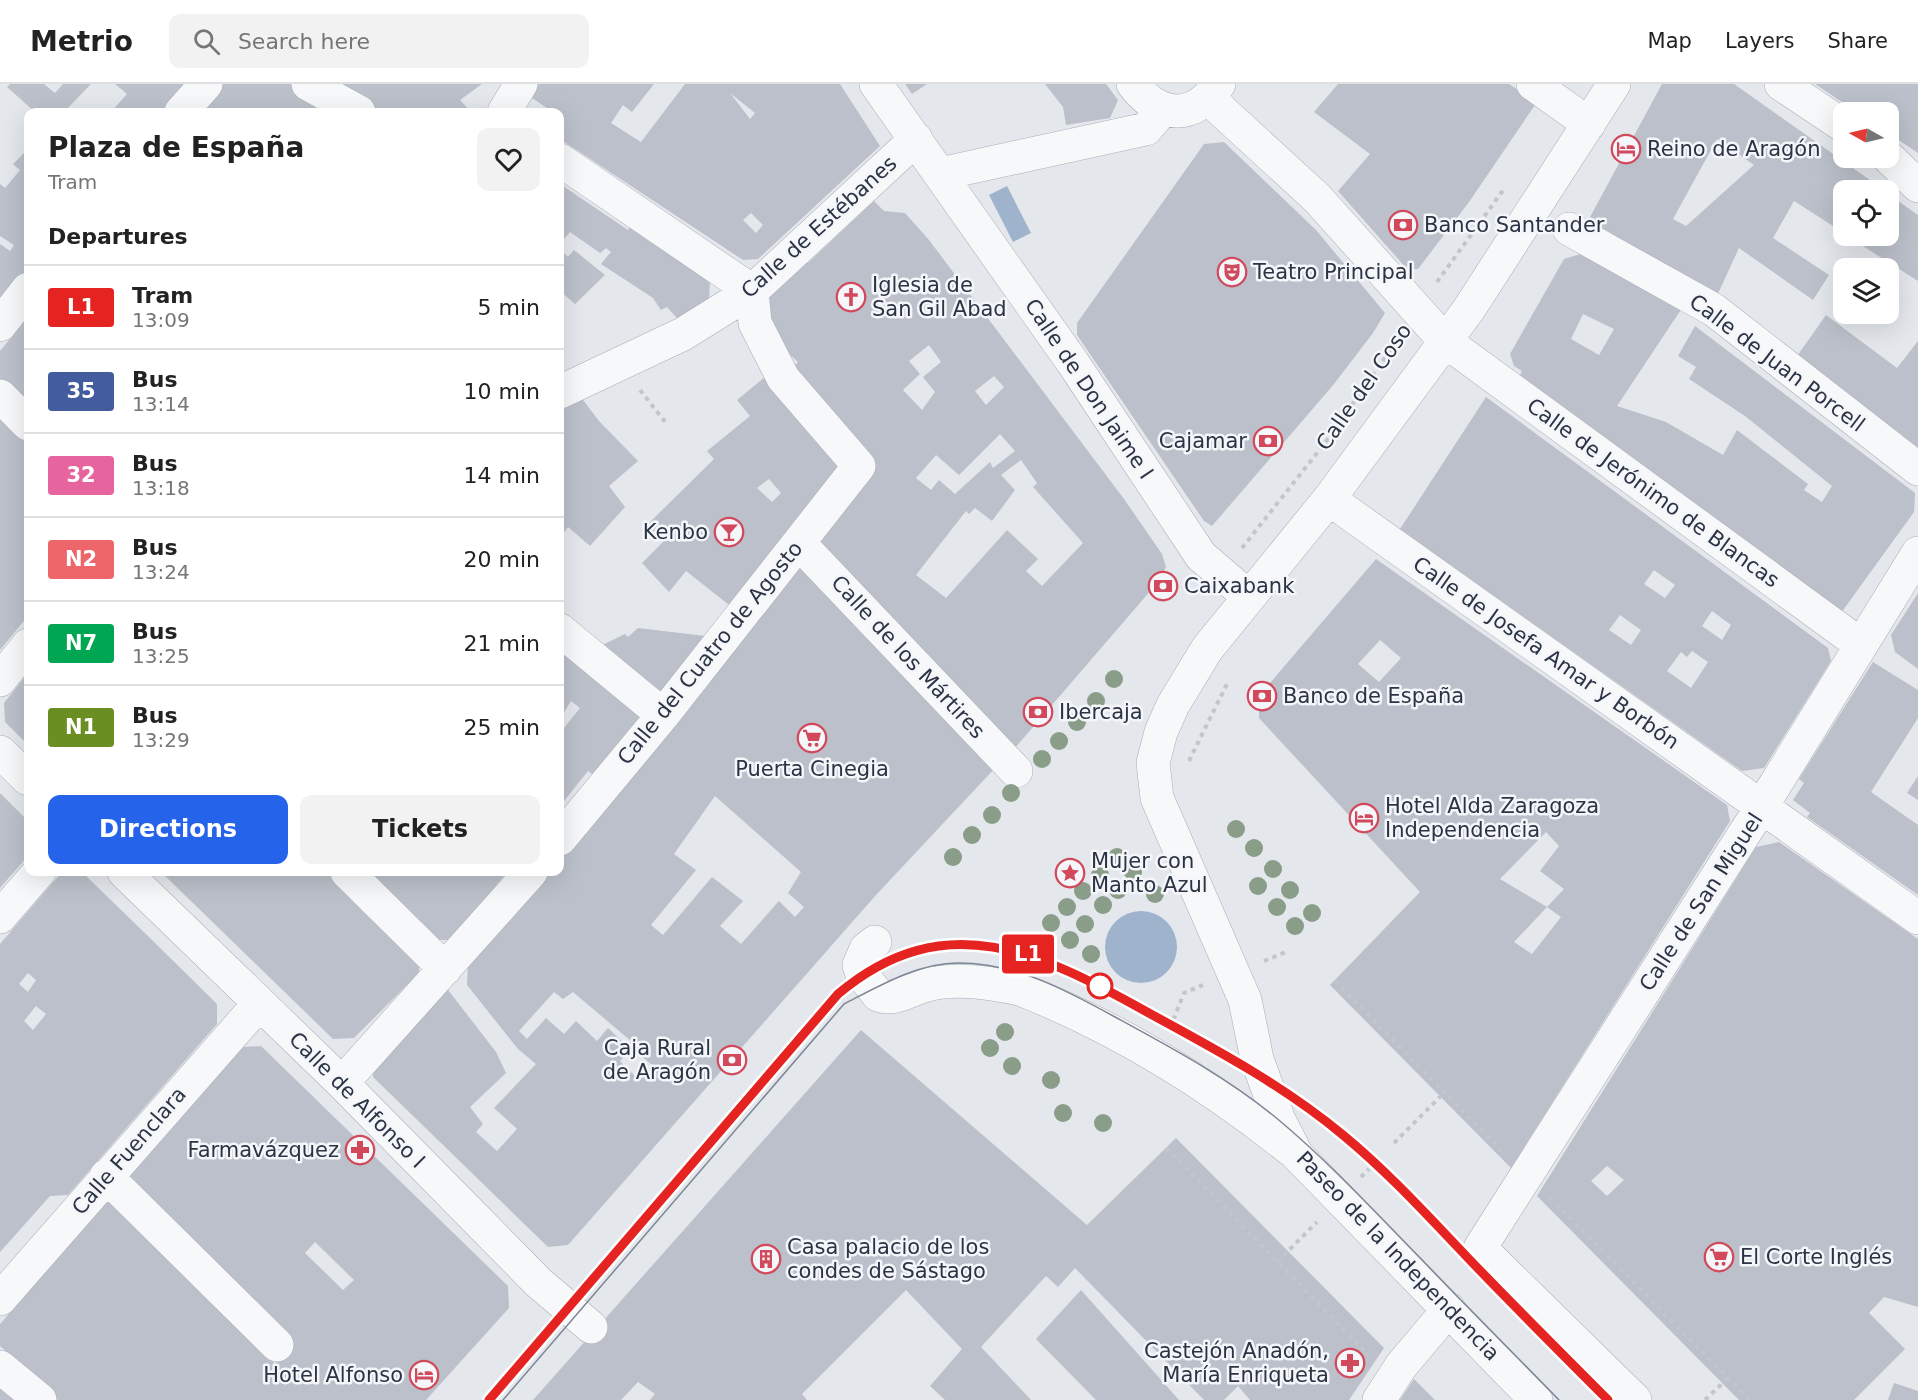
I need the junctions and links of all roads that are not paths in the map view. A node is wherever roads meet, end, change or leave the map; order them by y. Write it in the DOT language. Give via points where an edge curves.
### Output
graph roads {
  1 [pos="206,84"];
  2 [pos="308,84"];
  3 [pos="521,84"];
  4 [pos="876,84"];
  5 [pos="1533,84"];
  6 [pos="1614,84"];
  7 [pos="1781,84"];
  8 [pos="1176,98"];
  9 [pos="185,108"];
  10 [pos="352,108"];
  11 [pos="506,108"];
  12 [pos="1833,119"];
  13 [pos="1589,124"];
  14 [pos="916,140"];
  15 [pos="564,163"];
  16 [pos="1899,168"];
  17 [pos="940,174"];
  18 [pos="1918,186"];
  19 [pos="1569,229"];
  20 [pos="752,291"];
  21 [pos="24,294"];
  22 [pos="0,325"];
  23 [pos="1445,341"];
  24 [pos="564,390"];
  25 [pos="0,396"];
  26 [pos="24,420"];
  27 [pos="1918,469"];
  28 [pos="1329,499"];
  29 [pos="799,543"];
  30 [pos="1918,553"];
  31 [pos="1249,597"];
  32 [pos="564,633"];
  33 [pos="1862,645"];
  34 [pos="24,650"];
  35 [pos="0,680"];
  36 [pos="663,715"];
  37 [pos="0,752"];
  38 [pos="1016,771"];
  39 [pos="24,775"];
  40 [pos="1157,798"];
  41 [pos="1762,806"];
  42 [pos="564,834"];
  43 [pos="36,876"];
  44 [pos="128,876"];
  45 [pos="351,876"];
  46 [pos="527,876"];
  47 [pos="0,917"];
  48 [pos="1918,918"];
  49 [pos="875,942"];
  50 [pos="445,969"];
  51 [pos="258,1005"];
  52 [pos="342,1083"];
  53 [pos="1297,1155"];
  54 [pos="106,1176"];
  55 [pos="0,1299"];
  56 [pos="1449,1309"];
  57 [pos="591,1327"];
  58 [pos="276,1345"];
  59 [pos="0,1367"];
  60 [pos="40,1400"];
  61 [pos="1379,1400"];
  62 [pos="1536,1400"];
  63 [pos="1635,1400"];
  1 -- 9 [label="street"];
  2 -- 10 [label="street"];
  3 -- 11 [label="street"];
  4 -- 14 [label="street, Calle de Don Jaime I"];
  5 -- 13 [label="street"];
  6 -- 13 [label="street, Calle del Coso"];
  7 -- 12 [label="street"];
  8 -- 17 [label="street" via="1146,129"];
  8 -- 23 [label="street, Calle de Jerónimo de Blancas" via="1317,198"];
  13 -- 23 [label="street, Calle del Coso" via="1507,254"];
  14 -- 17 [label="street, Calle de Don Jaime I"];
  14 -- 20 [label="street, Calle de Estébanes"];
  15 -- 20 [label="street"];
  16 -- 18 [label="street"];
  17 -- 31 [label="street, Calle de Don Jaime I" via="1073,363 1201,556"];
  19 -- 27 [label="street, Calle de Juan Porcell" via="1714,310"];
  20 -- 24 [label="street, Calle de Estébanes" via="683,334"];
  20 -- 29 [label="street, Calle del Cuatro de Agosto" via="755,323 783,378 859,466"];
  21 -- 22 [label="street"];
  23 -- 28 [label="street, Calle del Coso"];
  23 -- 33 [label="street, Calle de Jerónimo de Blancas"];
  25 -- 26 [label="street"];
  28 -- 31 [label="street, Calle del Coso"];
  28 -- 41 [label="street, Calle de Josefa Amar y Borbón"];
  29 -- 36 [label="street, Calle del Cuatro de Agosto"];
  29 -- 38 [label="street, Calle de los Mártires"];
  30 -- 33 [label="street, Calle de San Miguel"];
  31 -- 40 [label="street, Calle del Coso" via="1207,649 1161,732 1153,763"];
  32 -- 36 [label="street"];
  33 -- 41 [label="street, Calle de San Miguel"];
  34 -- 35 [label="street"];
  36 -- 42 [label="street, Calle del Cuatro de Agosto"];
  37 -- 39 [label="street"];
  40 -- 53 [label="street, Paseo de la Independencia" via="1245,1000 1257,1059 1279,1120"];
  41 -- 48 [label="street, Calle de Josefa Amar y Borbón"];
  41 -- 63 [label="street, Calle de San Miguel" via="1480,1248"];
  43 -- 47 [label="street"];
  44 -- 51 [label="street, Calle de Alfonso I"];
  45 -- 50 [label="street"];
  46 -- 50 [label="street"];
  49 -- 53 [label="street" via="866,949 859,965 878,995 892,998 929,984 952,982 1020,989 1182,1070"];
  50 -- 52 [label="street"];
  51 -- 52 [label="street, Calle de Alfonso I"];
  51 -- 54 [label="street, Calle Fuenclara"];
  52 -- 57 [label="street, Calle de Alfonso I" via="539,1283"];
  53 -- 56 [label="street, Paseo de la Independencia"];
  54 -- 55 [label="street, Calle Fuenclara"];
  54 -- 58 [label="street"];
  56 -- 61 [label="street" via="1401,1366"];
  56 -- 62 [label="street, Paseo de la Independencia"];
  59 -- 60 [label="street"];
}
